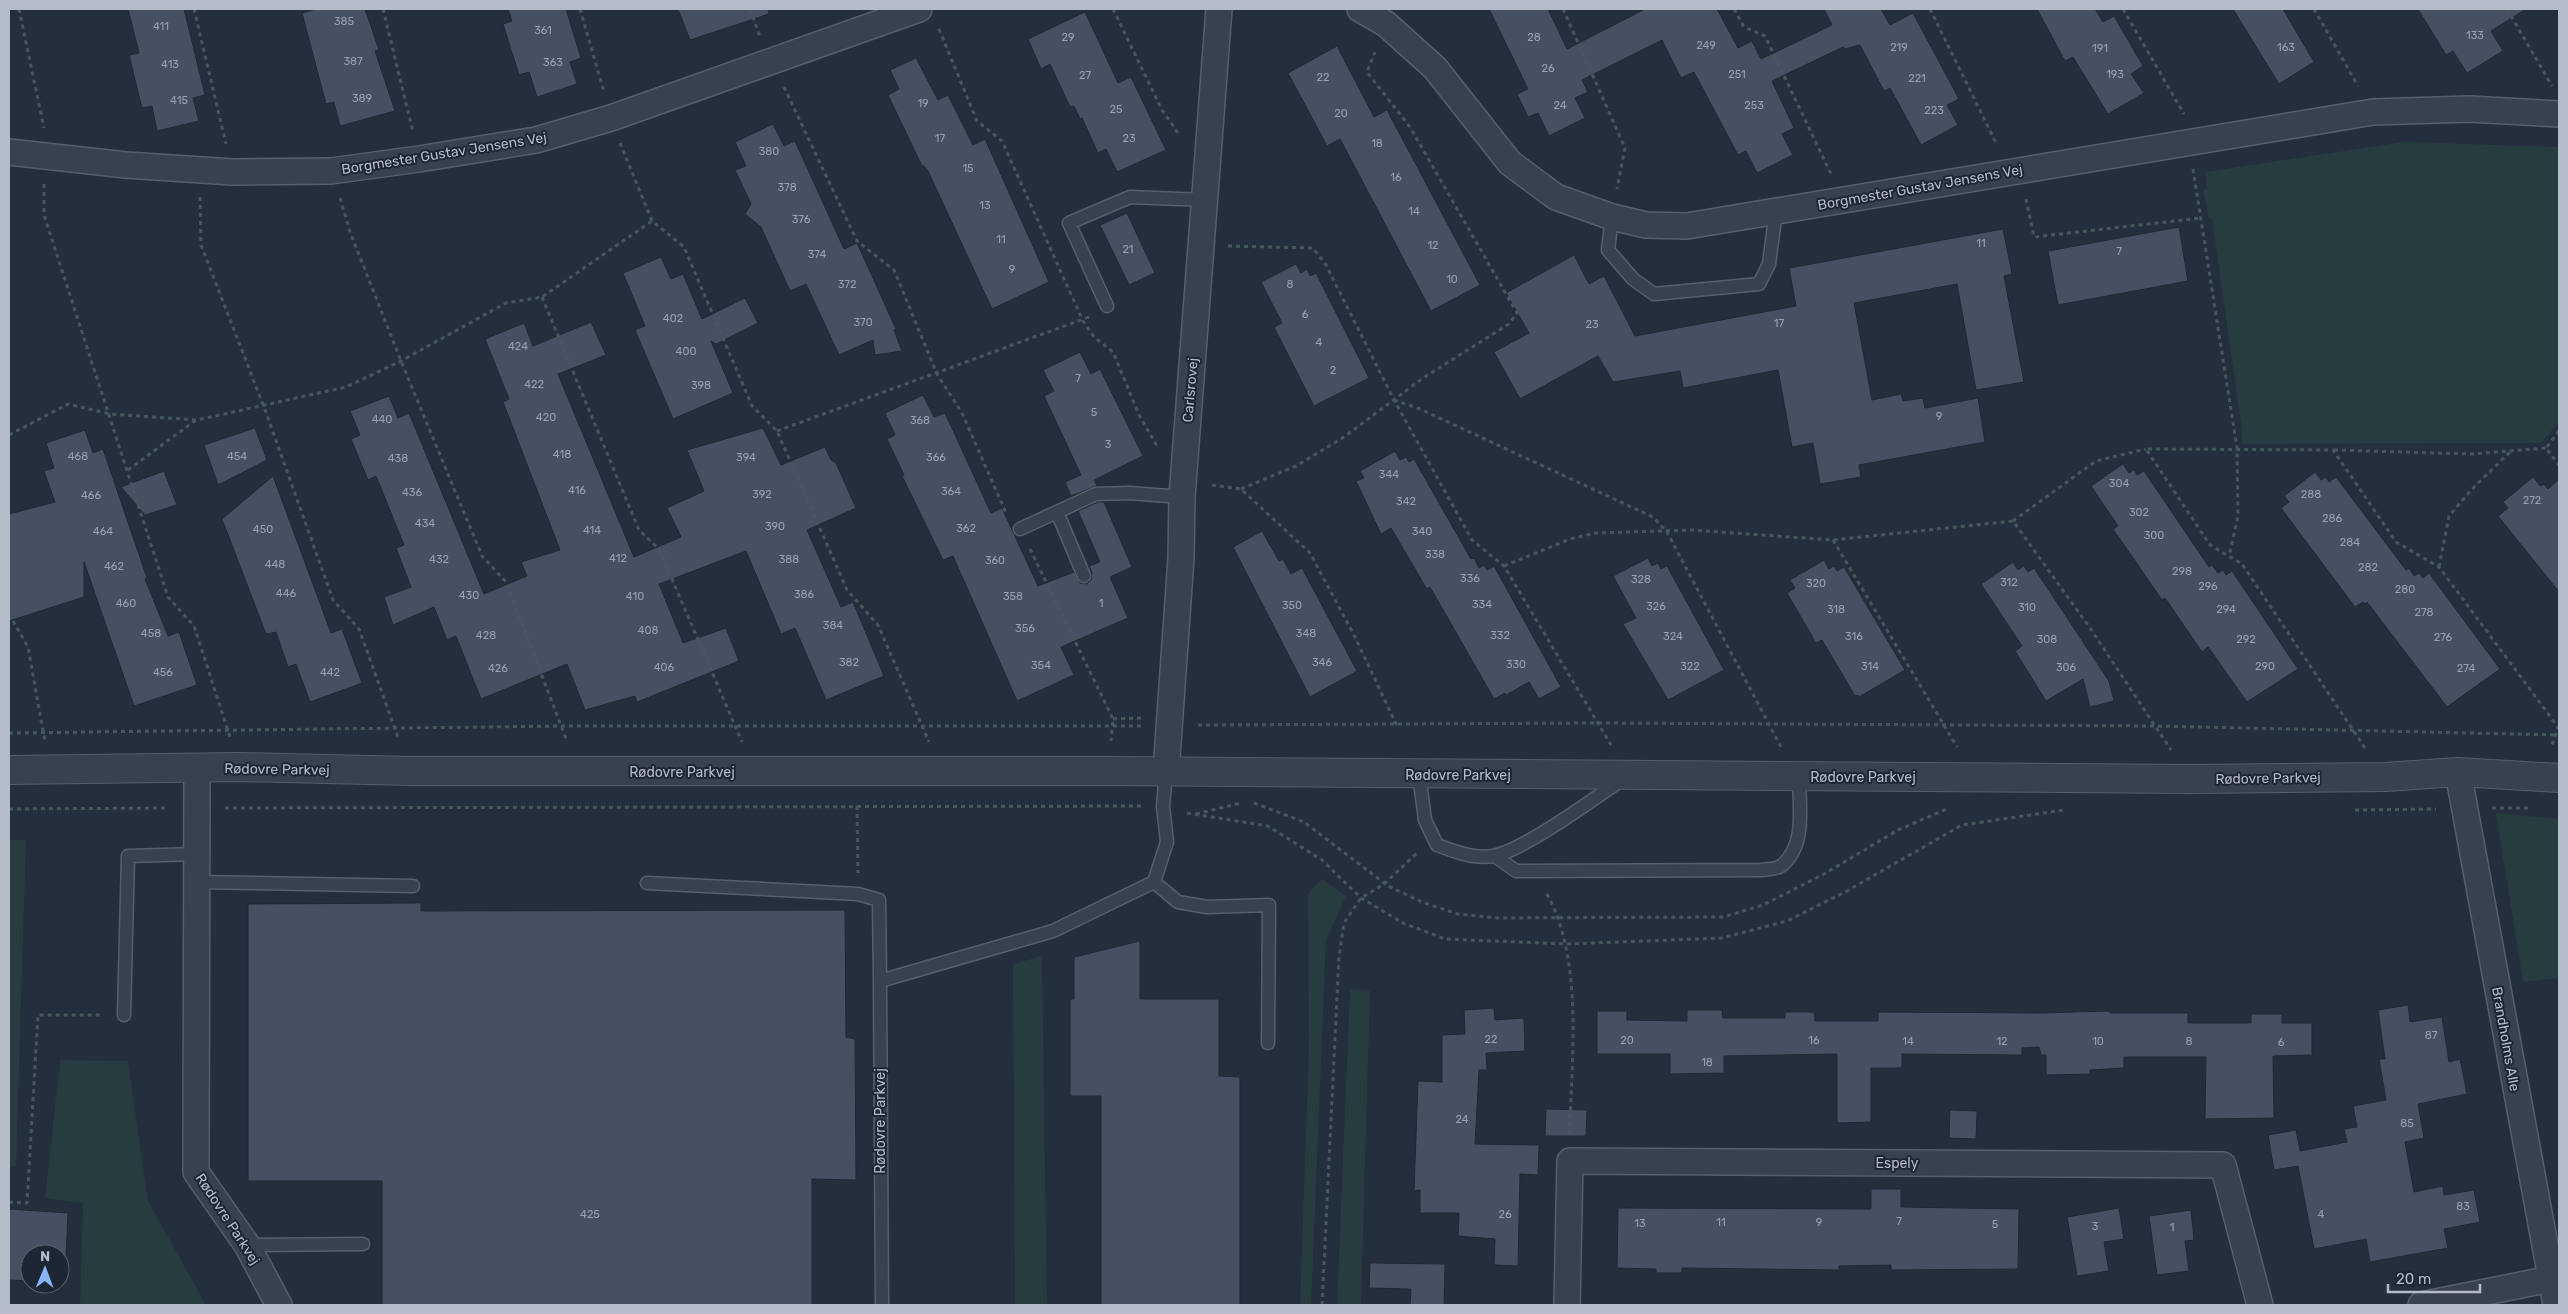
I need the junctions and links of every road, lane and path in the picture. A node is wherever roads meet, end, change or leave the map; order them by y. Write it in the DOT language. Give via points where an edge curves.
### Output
graph roads {
  1 [pos="19,9"];
  2 [pos="194,9"];
  3 [pos="383,9"];
  4 [pos="580,9"];
  5 [pos="919,9"];
  6 [pos="1113,9"];
  7 [pos="1219,9"];
  8 [pos="1360,9"];
  9 [pos="1563,9"];
  10 [pos="1734,9"];
  11 [pos="1930,9"];
  12 [pos="2122,9"];
  13 [pos="2314,9"];
  14 [pos="2507,9"];
  15 [pos="1386,24"];
  16 [pos="938,26"];
  17 [pos="768,62"];
  18 [pos="2557,102"];
  19 [pos="2373,112"];
  20 [pos="611,118"];
  21 [pos="2193,140"];
  22 [pos="1208,148"];
  23 [pos="9,152"];
  24 [pos="44,157"];
  25 [pos="419,159"];
  26 [pos="200,169"];
  27 [pos="2014,170"];
  28 [pos="331,171"];
  29 [pos="232,172"];
  30 [pos="1205,200"];
  31 [pos="1844,200"];
  32 [pos="1776,211"];
  33 [pos="1612,217"];
  34 [pos="2201,218"];
  35 [pos="652,221"];
  36 [pos="1202,245"];
  37 [pos="542,297"];
  38 [pos="1107,306"];
  39 [pos="1083,321"];
  40 [pos="401,361"];
  41 [pos="937,374"];
  42 [pos="1394,400"];
  43 [pos="264,407"];
  44 [pos="110,414"];
  45 [pos="197,420"];
  46 [pos="776,431"];
  47 [pos="2559,431"];
  48 [pos="9,435"];
  49 [pos="2237,448"];
  50 [pos="2546,448"];
  51 [pos="2146,450"];
  52 [pos="2333,450"];
  53 [pos="2511,451"];
  54 [pos="1185,456"];
  55 [pos="2559,466"];
  56 [pos="128,470"];
  57 [pos="1241,489"];
  58 [pos="1183,490"];
  59 [pos="1057,512"];
  60 [pos="2013,521"];
  61 [pos="1020,529"];
  62 [pos="1667,532"];
  63 [pos="1832,540"];
  64 [pos="2229,556"];
  65 [pos="1504,566"];
  66 [pos="2439,567"];
  67 [pos="1084,576"];
  68 [pos="9,614"];
  69 [pos="1598,723"];
  70 [pos="922,725"];
  71 [pos="1769,725"];
  72 [pos="561,726"];
  73 [pos="735,726"];
  74 [pos="1112,726"];
  75 [pos="1168,726"];
  76 [pos="1397,726"];
  77 [pos="1944,726"];
  78 [pos="2156,726"];
  79 [pos="394,728"];
  80 [pos="227,729"];
  81 [pos="2354,731"];
  82 [pos="43,732"];
  83 [pos="9,733"];
  84 [pos="2557,734"];
  85 [pos="239,767"];
  86 [pos="197,768"];
  87 [pos="50,769"];
  88 [pos="9,770"];
  89 [pos="410,771"];
  90 [pos="1110,771"];
  91 [pos="579,772"];
  92 [pos="754,772"];
  93 [pos="942,772"];
  94 [pos="1166,772"];
  95 [pos="2458,772"];
  96 [pos="1419,774"];
  97 [pos="1629,776"];
  98 [pos="1799,777"];
  99 [pos="2385,777"];
  100 [pos="2550,777"];
  101 [pos="1976,778"];
  102 [pos="2191,779"];
  103 [pos="1163,806"];
  104 [pos="198,808"];
  105 [pos="9,809"];
  106 [pos="1434,838"];
  107 [pos="197,854"];
  108 [pos="1494,856"];
  109 [pos="1534,871"];
  110 [pos="197,882"];
  111 [pos="1154,882"];
  112 [pos="647,883"];
  113 [pos="1384,884"];
  114 [pos="413,886"];
  115 [pos="880,981"];
  116 [pos="124,1016"];
  117 [pos="1268,1043"];
  118 [pos="1570,1161"];
  119 [pos="9,1202"];
  120 [pos="363,1244"];
  121 [pos="247,1245"];
  122 [pos="2551,1279"];
  123 [pos="278,1305"];
  124 [pos="882,1305"];
  125 [pos="1322,1305"];
  126 [pos="1567,1305"];
  127 [pos="2260,1305"];
  128 [pos="2421,1305"];
  129 [pos="2556,1305"];
  1 -- 24 [label="path" via="45,131"];
  2 -- 29 [label="path"];
  3 -- 25 [label="path"];
  4 -- 20 [label="path"];
  5 -- 17 [label="street, Borgmester Gustav Jensens Vej"];
  6 -- 22 [label="path" via="1162,110 1179,136"];
  7 -- 22 [label="street, Carlsrovej"];
  8 -- 15 [label="street, Borgmester Gustav Jensens Vej"];
  9 -- 33 [label="path" via="1625,148"];
  10 -- 31 [label="path" via="1744,28 1765,36"];
  11 -- 27 [label="path"];
  12 -- 21 [label="path"];
  13 -- 19 [label="path"];
  14 -- 18 [label="path"];
  15 -- 33 [label="street, Borgmester Gustav Jensens Vej" via="1435,68 1510,163 1556,197"];
  15 -- 42 [label="path" via="1367,72 1410,127 1516,313 1509,324"];
  16 -- 39 [label="path" via="977,121 1002,141"];
  17 -- 20 [label="street, Borgmester Gustav Jensens Vej"];
  17 -- 41 [label="path" via="787,92 857,241 894,270"];
  18 -- 19 [label="street, Borgmester Gustav Jensens Vej"];
  19 -- 21 [label="street, Borgmester Gustav Jensens Vej"];
  20 -- 25 [label="street, Borgmester Gustav Jensens Vej" via="536,140"];
  20 -- 35 [label="path"];
  21 -- 27 [label="street, Borgmester Gustav Jensens Vej"];
  21 -- 34 [label="path"];
  22 -- 30 [label="street, Carlsrovej"];
  23 -- 24 [label="street, Borgmester Gustav Jensens Vej"];
  24 -- 26 [label="street, Borgmester Gustav Jensens Vej"];
  24 -- 44 [label="path" via="44,215"];
  25 -- 28 [label="street, Borgmester Gustav Jensens Vej"];
  26 -- 29 [label="street, Borgmester Gustav Jensens Vej"];
  26 -- 43 [label="path" via="201,245"];
  27 -- 31 [label="street, Borgmester Gustav Jensens Vej"];
  27 -- 34 [label="path" via="2034,238"];
  28 -- 29 [label="street, Borgmester Gustav Jensens Vej"];
  28 -- 40 [label="path" via="350,232"];
  30 -- 36 [label="street, Carlsrovej"];
  30 -- 38 [label="lane" via="1130,198 1069,223"];
  31 -- 32 [label="street, Borgmester Gustav Jensens Vej"];
  32 -- 33 [label="street, Borgmester Gustav Jensens Vej" via="1687,226 1646,224"];
  32 -- 33 [label="lane" via="1769,264 1759,284 1654,294 1633,279 1608,250"];
  34 -- 49 [label="path"];
  35 -- 37 [label="path"];
  35 -- 46 [label="path" via="684,247 752,406"];
  36 -- 42 [label="path" via="1313,248 1326,265"];
  36 -- 54 [label="street, Carlsrovej"];
  37 -- 40 [label="path" via="506,303"];
  37 -- 73 [label="path" via="639,530 659,549"];
  38 -- 39 [label="path"];
  39 -- 41 [label="path"];
  39 -- 54 [label="path" via="1094,337 1113,352 1139,415 1158,448"];
  40 -- 43 [label="path" via="346,387"];
  40 -- 72 [label="path" via="482,556 506,582"];
  41 -- 46 [label="path"];
  41 -- 61 [label="path" via="962,413 1003,509"];
  42 -- 57 [label="path" via="1344,437 1296,466"];
  42 -- 62 [label="path" via="1653,516"];
  42 -- 65 [label="path" via="1472,540"];
  43 -- 45 [label="path"];
  43 -- 79 [label="path" via="333,600 358,629"];
  44 -- 45 [label="path"];
  44 -- 48 [label="path" via="68,404"];
  44 -- 56 [label="path"];
  45 -- 56 [label="path"];
  46 -- 70 [label="path" via="847,590 878,625"];
  47 -- 50 [label="path"];
  49 -- 51 [label="path"];
  49 -- 52 [label="path"];
  49 -- 64 [label="path" via="2238,516"];
  50 -- 53 [label="path"];
  50 -- 55 [label="path"];
  51 -- 60 [label="path" via="2096,461"];
  51 -- 64 [label="path" via="2210,545"];
  52 -- 53 [label="path" via="2471,454"];
  52 -- 66 [label="path" via="2396,542"];
  53 -- 66 [label="path" via="2449,516"];
  54 -- 58 [label="street, Carlsrovej"];
  56 -- 80 [label="path" via="168,597 194,626"];
  57 -- 58 [label="path"];
  57 -- 76 [label="path" via="1310,553"];
  58 -- 59 [label="lane" via="1096,494"];
  58 -- 75 [label="street, Carlsrovej"];
  59 -- 61 [label="lane"];
  59 -- 67 [label="lane"];
  60 -- 63 [label="path"];
  60 -- 78 [label="path"];
  61 -- 74 [label="path" via="1113,719"];
  62 -- 63 [label="path" via="1691,530"];
  62 -- 65 [label="path" via="1595,532"];
  62 -- 71 [label="path"];
  63 -- 77 [label="path"];
  64 -- 81 [label="path" via="2242,564"];
  65 -- 69 [label="path"];
  66 -- 84 [label="path" via="2558,727"];
  68 -- 82 [label="path" via="28,647"];
  69 -- 71 [label="path"];
  69 -- 76 [label="path"];
  69 -- 97 [label="path"];
  70 -- 73 [label="path"];
  70 -- 74 [label="path"];
  70 -- 93 [label="path"];
  71 -- 77 [label="path"];
  71 -- 98 [label="path"];
  72 -- 73 [label="path"];
  72 -- 79 [label="path"];
  72 -- 91 [label="path"];
  73 -- 92 [label="path"];
  74 -- 75 [label="path"];
  74 -- 90 [label="path"];
  75 -- 76 [label="path"];
  75 -- 94 [label="street, Carlsrovej"];
  77 -- 78 [label="path"];
  77 -- 101 [label="path"];
  78 -- 81 [label="path"];
  78 -- 102 [label="path"];
  79 -- 80 [label="path"];
  79 -- 89 [label="path"];
  80 -- 82 [label="path"];
  80 -- 85 [label="path"];
  81 -- 84 [label="path"];
  81 -- 99 [label="path"];
  82 -- 83 [label="path"];
  82 -- 87 [label="path"];
  84 -- 100 [label="path"];
  85 -- 86 [label="street, Rødovre Parkvej"];
  85 -- 89 [label="street, Rødovre Parkvej"];
  86 -- 87 [label="street, Rødovre Parkvej"];
  86 -- 104 [label="street, Rødovre Parkvej"];
  87 -- 88 [label="street, Rødovre Parkvej"];
  89 -- 91 [label="street, Rødovre Parkvej"];
  90 -- 93 [label="street, Rødovre Parkvej"];
  90 -- 94 [label="street, Rødovre Parkvej"];
  91 -- 92 [label="street, Rødovre Parkvej"];
  92 -- 93 [label="street, Rødovre Parkvej"];
  94 -- 96 [label="street, Rødovre Parkvej"];
  94 -- 103 [label="lane"];
  95 -- 99 [label="street, Rødovre Parkvej"];
  95 -- 100 [label="street, Rødovre Parkvej"];
  95 -- 122 [label="street, Brandholms Alle"];
  96 -- 97 [label="street, Rødovre Parkvej"];
  96 -- 106 [label="lane" via="1425,820"];
  97 -- 98 [label="street, Rødovre Parkvej"];
  97 -- 108 [label="lane" via="1524,843"];
  98 -- 101 [label="street, Rødovre Parkvej"];
  98 -- 109 [label="lane" via="1799,835 1795,850 1780,867 1762,870"];
  99 -- 102 [label="street, Rødovre Parkvej"];
  101 -- 102 [label="street, Rødovre Parkvej"];
  103 -- 104 [label="path"];
  103 -- 111 [label="lane" via="1167,842"];
  103 -- 113 [label="path" via="1193,815 1248,801 1304,822"];
  104 -- 105 [label="path"];
  104 -- 107 [label="street, Rødovre Parkvej"];
  106 -- 108 [label="lane" via="1437,845 1469,856"];
  106 -- 113 [label="path"];
  107 -- 110 [label="street, Rødovre Parkvej"];
  107 -- 116 [label="lane" via="128,856"];
  108 -- 109 [label="lane" via="1516,871"];
  109 -- 118 [label="path" via="1558,918 1567,944 1572,990"];
  110 -- 114 [label="lane"];
  110 -- 121 [label="street, Rødovre Parkvej" via="196,1172"];
  111 -- 115 [label="lane" via="1053,931"];
  111 -- 117 [label="lane" via="1178,902 1206,907 1269,905"];
  112 -- 115 [label="lane, Rødovre Parkvej" via="858,894 879,900"];
  113 -- 125 [label="path" via="1361,898 1344,923 1339,956"];
  115 -- 124 [label="lane, Rødovre Parkvej"];
  116 -- 119 [label="path" via="38,1015 26,1203"];
  118 -- 126 [label="street"];
  118 -- 127 [label="street, Espely" via="2223,1165"];
  120 -- 121 [label="lane"];
  121 -- 123 [label="street, Rødovre Parkvej"];
  122 -- 128 [label="street"];
  122 -- 129 [label="street, Brandholms Alle"];
}
